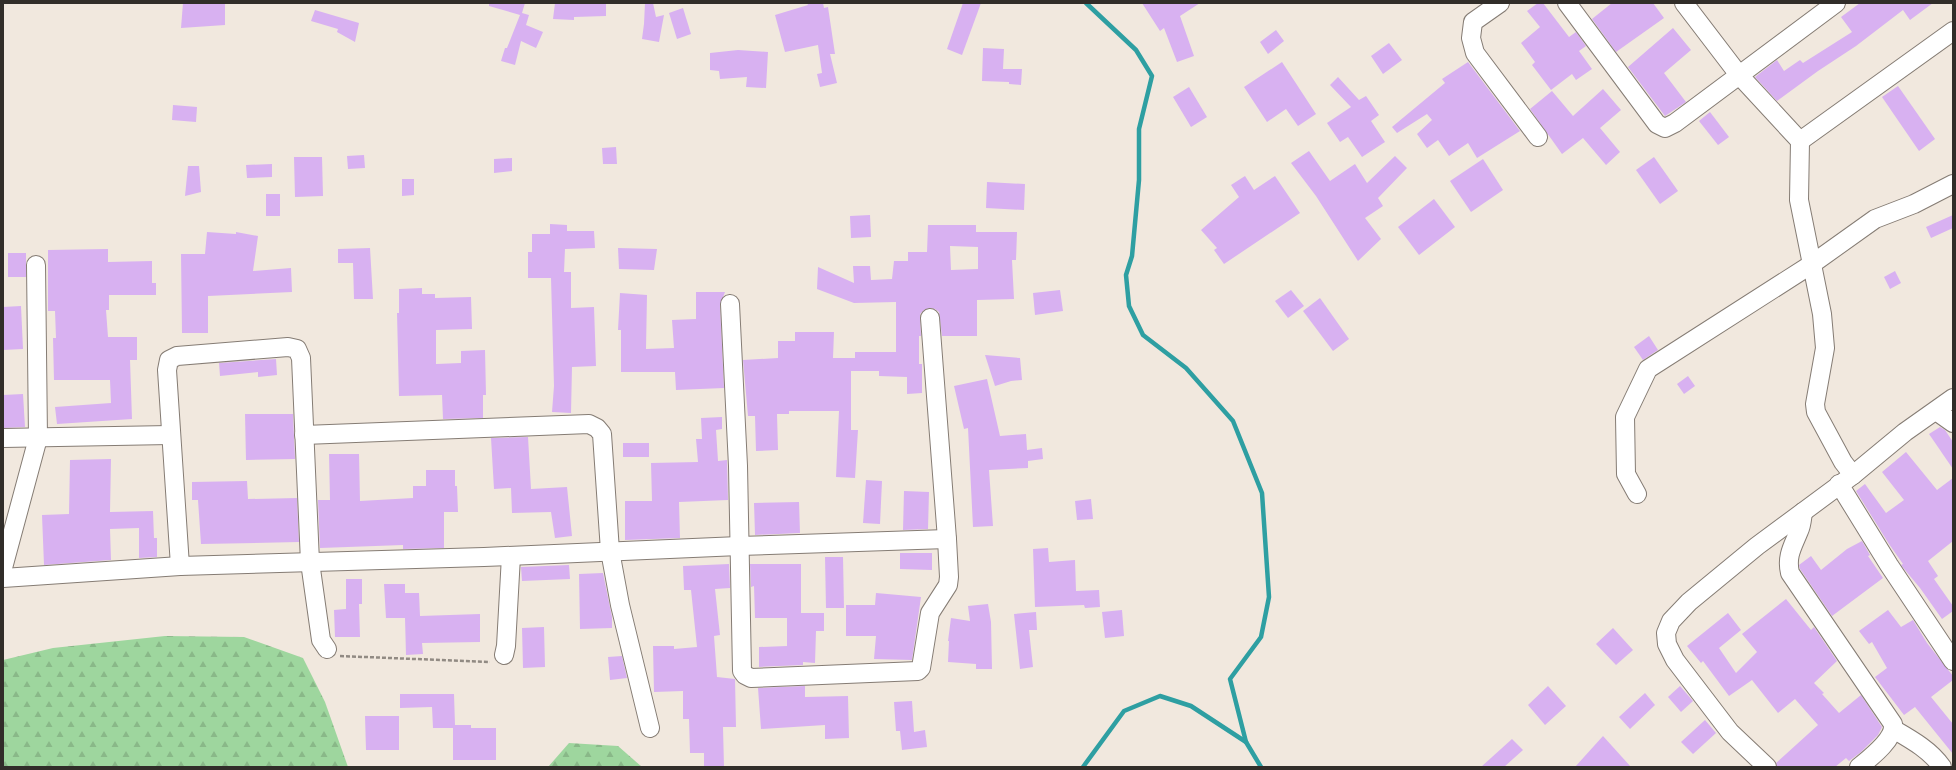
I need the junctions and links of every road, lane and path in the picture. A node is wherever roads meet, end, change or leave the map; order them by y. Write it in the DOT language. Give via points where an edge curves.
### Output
graph roads {
  1 [pos="1500,3"];
  2 [pos="1567,3"];
  3 [pos="1684,3"];
  4 [pos="1836,3"];
  5 [pos="1953,31"];
  6 [pos="1739,75"];
  7 [pos="1538,137"];
  8 [pos="1800,141"];
  9 [pos="1953,184"];
  10 [pos="1812,264"];
  11 [pos="36,265"];
  12 [pos="730,304"];
  13 [pos="930,318"];
  14 [pos="1953,398"];
  15 [pos="1936,411"];
  16 [pos="1953,423"];
  17 [pos="170,435"];
  18 [pos="304,435"];
  19 [pos="3,438"];
  20 [pos="38,438"];
  21 [pos="1846,480"];
  22 [pos="1637,494"];
  23 [pos="1803,512"];
  24 [pos="948,539"];
  25 [pos="739,546"];
  26 [pos="610,551"];
  27 [pos="511,556"];
  28 [pos="310,562"];
  29 [pos="180,566"];
  30 [pos="3,568"];
  31 [pos="3,578"];
  32 [pos="328,649"];
  33 [pos="504,656"];
  34 [pos="1953,661"];
  35 [pos="650,728"];
  36 [pos="1893,729"];
  37 [pos="1767,767"];
  38 [pos="1859,767"];
  39 [pos="1942,767"];
  1 -- 7 [label="street" via="1473,22 1470,38 1475,53"];
  2 -- 6 [label="street" via="1657,124 1665,128"];
  3 -- 6 [label="street"];
  4 -- 6 [label="street"];
  5 -- 8 [label="street"];
  6 -- 8 [label="street"];
  8 -- 10 [label="street" via="1799,200"];
  9 -- 10 [label="street" via="1875,220"];
  10 -- 21 [label="street" via="1822,314 1825,348 1815,396 1816,412 1843,462"];
  10 -- 22 [label="street" via="1648,369 1625,417 1626,474"];
  11 -- 20 [label="street"];
  12 -- 25 [label="street"];
  13 -- 24 [label="street"];
  14 -- 15 [label="street"];
  15 -- 16 [label="street"];
  15 -- 21 [label="street" via="1905,432"];
  17 -- 18 [label="street" via="167,370 169,360 177,356 288,347 297,349 301,358"];
  17 -- 20 [label="street"];
  17 -- 29 [label="street"];
  18 -- 26 [label="street" via="589,424 602,434"];
  18 -- 28 [label="street"];
  19 -- 20 [label="street"];
  20 -- 30 [label="street"];
  21 -- 23 [label="street"];
  21 -- 34 [label="street" via="1889,565"];
  23 -- 36 [label="street" via="1800,530 1789,555 1790,573 1892,722"];
  23 -- 37 [label="street" via="1689,602 1671,621 1666,633 1667,644 1675,660 1730,732"];
  24 -- 25 [label="street"];
  24 -- 25 [label="street" via="948,585 930,613 923,662 918,671 751,678 742,671"];
  25 -- 26 [label="street"];
  26 -- 27 [label="street"];
  26 -- 35 [label="street" via="620,605"];
  27 -- 28 [label="street"];
  27 -- 33 [label="street"];
  28 -- 29 [label="street"];
  28 -- 32 [label="street" via="321,640"];
  29 -- 31 [label="street"];
  32 -- 33 [label="path" via="335,656 498,662"];
  36 -- 38 [label="street" via="1892,735"];
  36 -- 39 [label="street" via="1934,756"];
}
